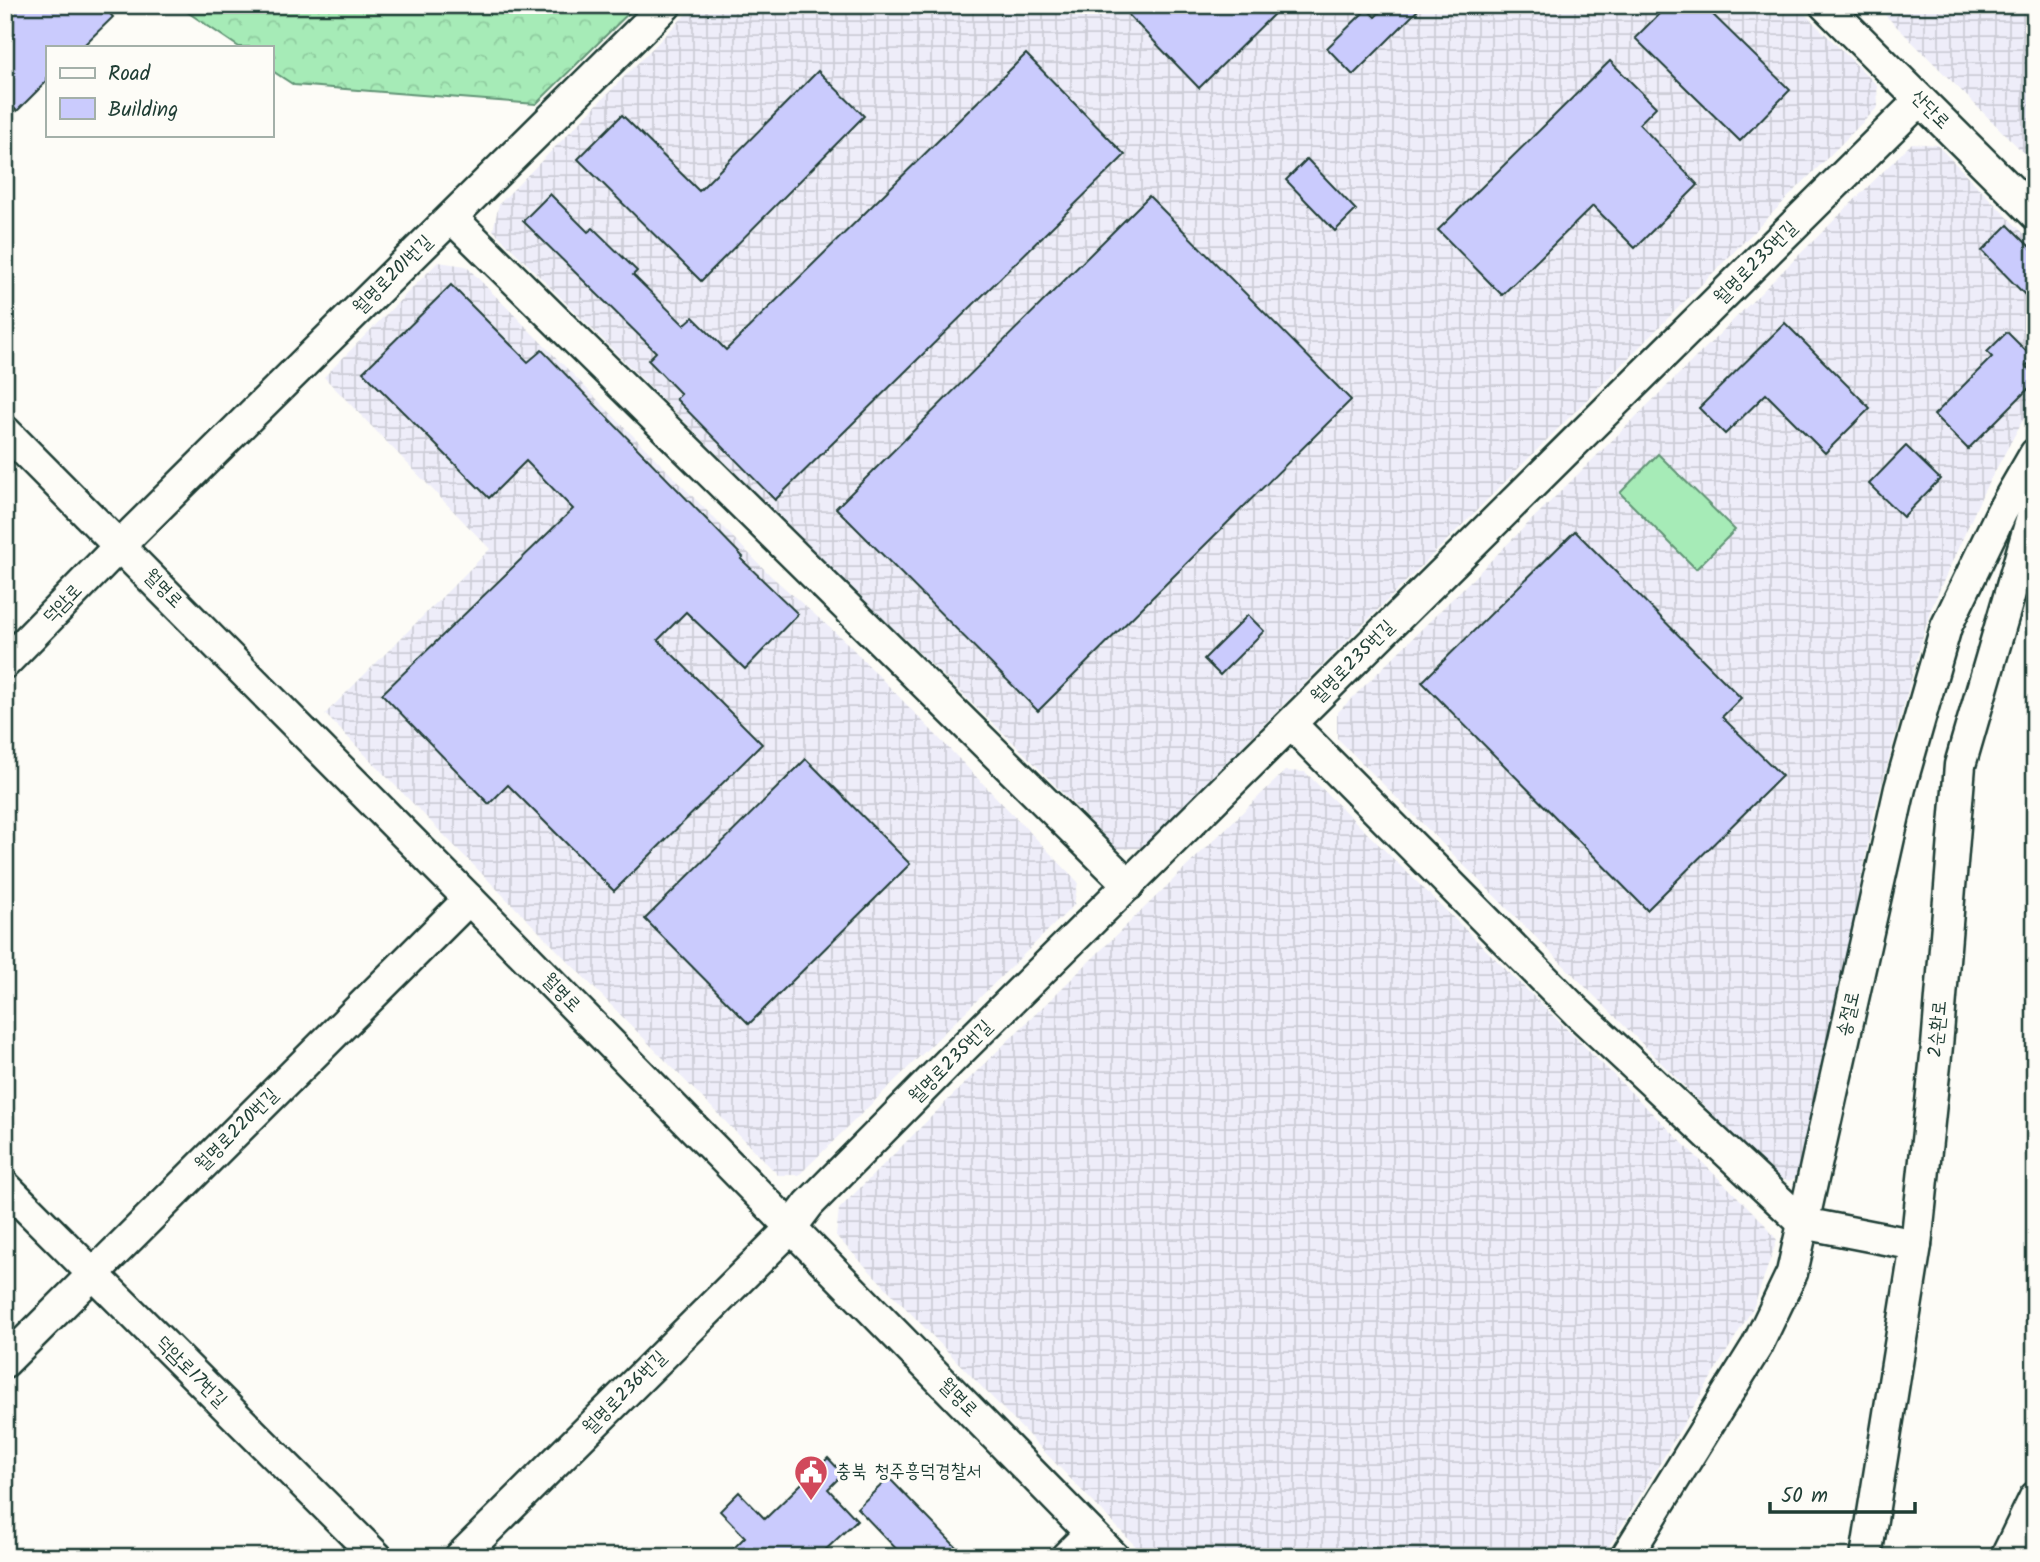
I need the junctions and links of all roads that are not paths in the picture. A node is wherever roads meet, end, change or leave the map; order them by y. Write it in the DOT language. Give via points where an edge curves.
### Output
graph roads {
  1 [pos="666,5"];
  2 [pos="1825,5"];
  3 [pos="1920,100"];
  4 [pos="2035,214"];
  5 [pos="452,218"];
  6 [pos="5,431"];
  7 [pos="2035,454"];
  8 [pos="2035,507"];
  9 [pos="120,545"];
  10 [pos="5,663"];
  11 [pos="1291,724"];
  12 [pos="1129,885"];
  13 [pos="470,899"];
  14 [pos="5,1186"];
  15 [pos="1802,1223"];
  16 [pos="791,1228"];
  17 [pos="1916,1245"];
  18 [pos="92,1274"];
  19 [pos="5,1362"];
  20 [pos="2035,1497"];
  21 [pos="1090,1533"];
  22 [pos="377,1557"];
  23 [pos="460,1557"];
  24 [pos="1066,1557"];
  25 [pos="1114,1557"];
  26 [pos="1626,1557"];
  27 [pos="1866,1557"];
  28 [pos="2006,1557"];
  1 -- 5 [label="street, 월명로201번길"];
  2 -- 3 [label="street, 산단로"];
  3 -- 4 [label="street, 산단로"];
  3 -- 11 [label="street, 월명로235번길"];
  5 -- 9 [label="street, 월명로201번길"];
  5 -- 12 [label="street"];
  6 -- 9 [label="street, 월명로"];
  7 -- 15 [label="street, 송절로" via="1946,627 1900,788"];
  8 -- 17 [label="street, 2순환로" via="1959,765"];
  9 -- 10 [label="street, 덕암로"];
  9 -- 13 [label="street, 월명로"];
  11 -- 12 [label="street, 월명로235번길"];
  11 -- 15 [label="street" via="1577,1012"];
  12 -- 16 [label="street, 월명로235번길" via="809,1204"];
  13 -- 16 [label="street, 월명로"];
  13 -- 18 [label="street, 월명로220번길"];
  14 -- 18 [label="street, 덕암로17번길"];
  15 -- 17 [label="street"];
  15 -- 26 [label="street, 송절로" via="1791,1273 1758,1346"];
  16 -- 21 [label="street, 월명로"];
  16 -- 23 [label="street, 월명로236번길"];
  17 -- 27 [label="street, 2순환로"];
  18 -- 19 [label="street, 월명로220번길"];
  18 -- 22 [label="street, 덕암로17번길"];
  20 -- 28 [label="street"];
  21 -- 24 [label="street"];
  21 -- 25 [label="street, 월명로"];
}
